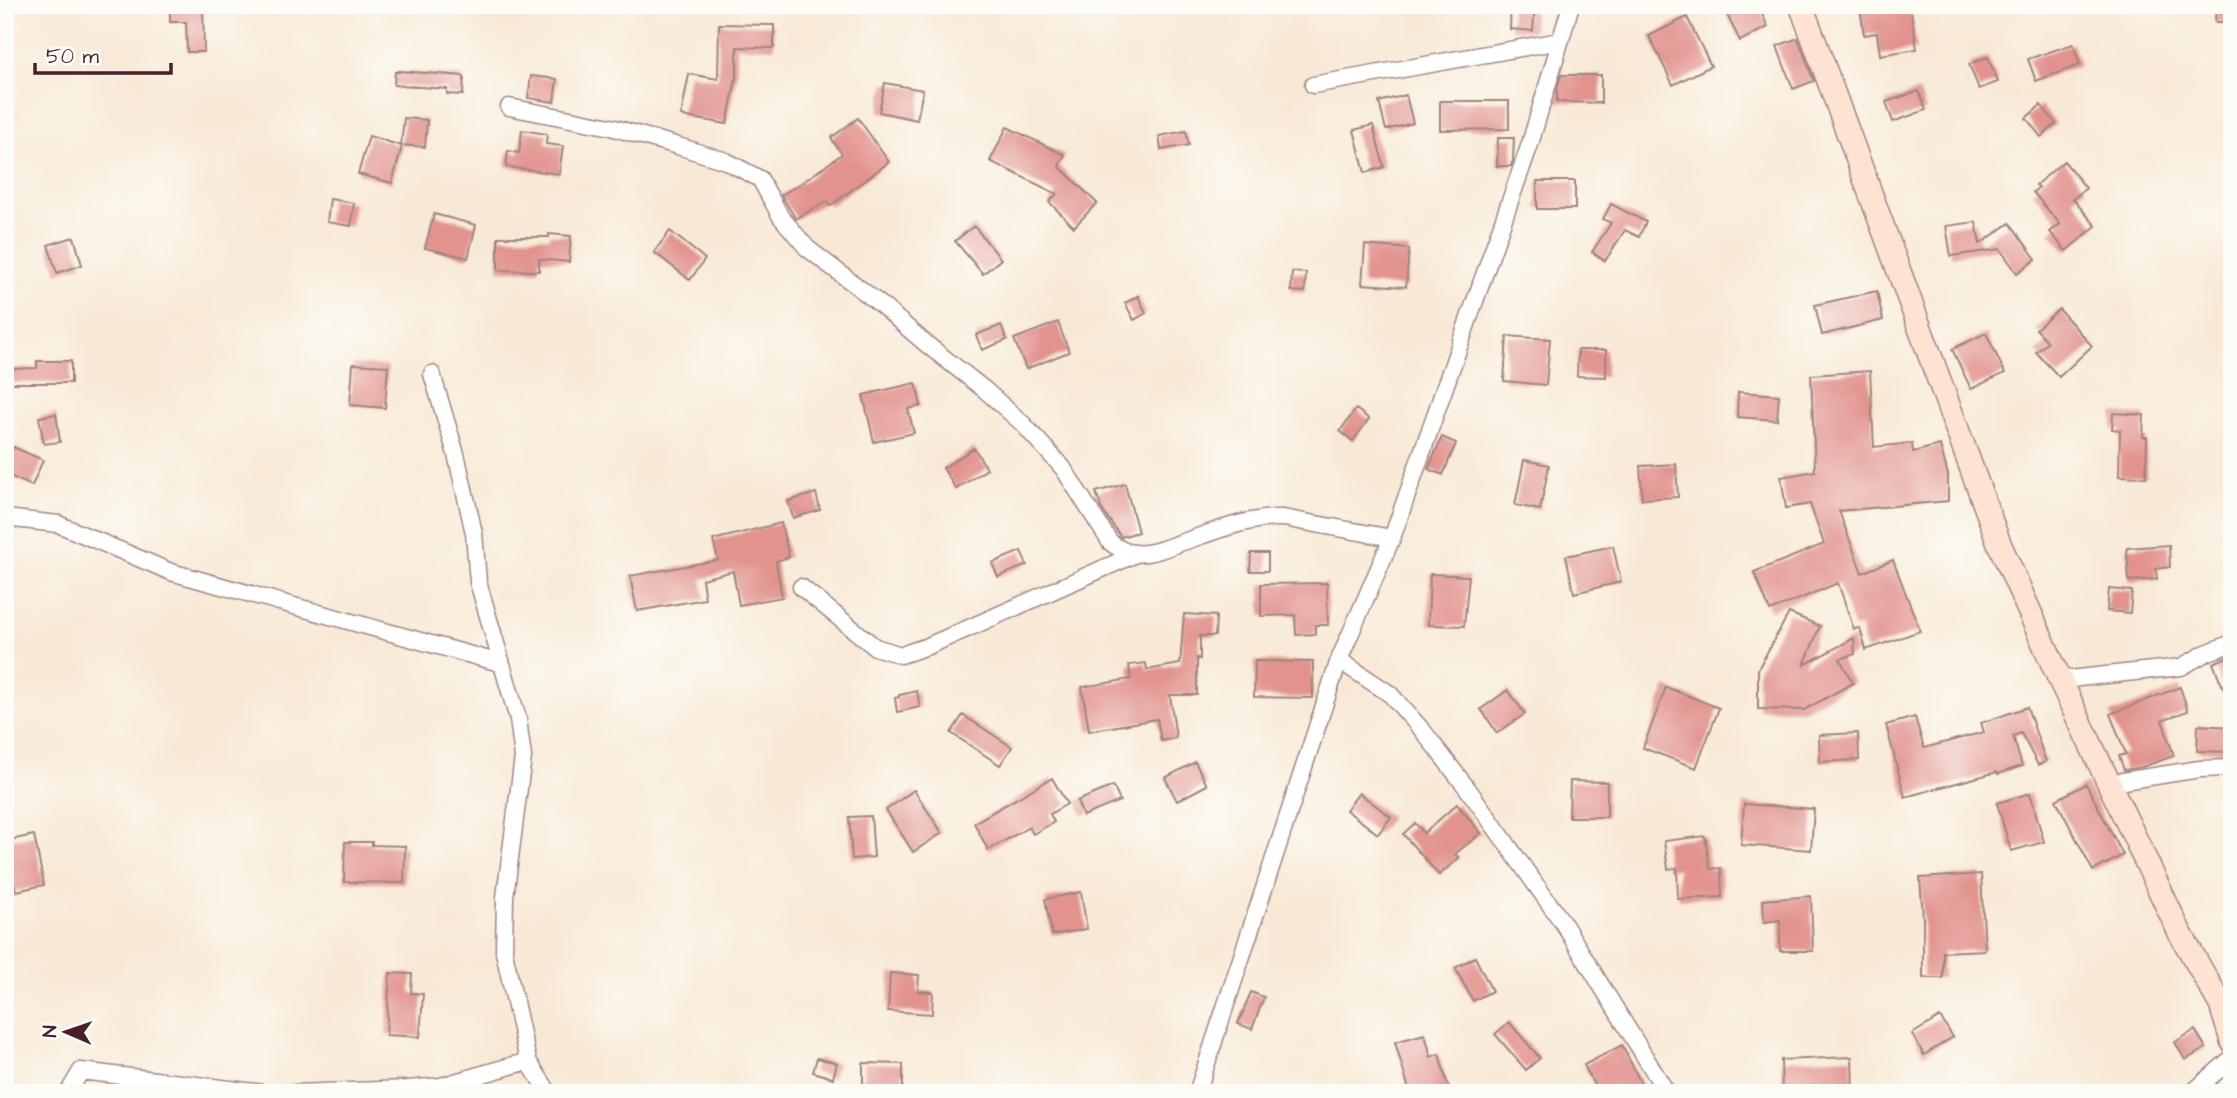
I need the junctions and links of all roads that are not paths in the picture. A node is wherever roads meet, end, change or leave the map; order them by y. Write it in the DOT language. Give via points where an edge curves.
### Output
graph roads {
  1 [pos="1571,5"];
  2 [pos="1801,5"];
  3 [pos="1560,41"];
  4 [pos="1313,85"];
  5 [pos="509,107"];
  6 [pos="432,374"];
  7 [pos="5,518"];
  8 [pos="1392,538"];
  9 [pos="1136,554"];
  10 [pos="801,587"];
  11 [pos="2232,643"];
  12 [pos="1339,660"];
  13 [pos="500,663"];
  14 [pos="2060,680"];
  15 [pos="2232,768"];
  16 [pos="2110,783"];
  17 [pos="2232,1041"];
  18 [pos="2232,1058"];
  19 [pos="528,1060"];
  20 [pos="68,1093"];
  21 [pos="264,1093"];
  22 [pos="295,1093"];
  23 [pos="549,1093"];
  24 [pos="1197,1093"];
  25 [pos="1667,1093"];
  26 [pos="2192,1093"];
  1 -- 3 [label="street"];
  2 -- 14 [label="main road" via="1999,543"];
  3 -- 4 [label="street"];
  3 -- 8 [label="street" via="1530,144"];
  5 -- 9 [label="street" via="678,146 760,179 781,218 807,248 1023,424 1063,468 1110,542"];
  6 -- 13 [label="street" via="456,454 474,533 478,582"];
  7 -- 13 [label="street" via="58,524 170,572"];
  8 -- 9 [label="street" via="1267,517"];
  8 -- 12 [label="street"];
  9 -- 10 [label="street" via="901,655 875,647"];
  11 -- 14 [label="street" via="2181,667"];
  12 -- 24 [label="street"];
  12 -- 25 [label="street" via="1390,694 1470,792 1563,923"];
  13 -- 19 [label="street" via="518,719 523,757 507,885 504,952"];
  14 -- 16 [label="main road"];
  15 -- 16 [label="street"];
  16 -- 17 [label="main road" via="2180,933 2221,1005"];
  18 -- 26 [label="street"];
  19 -- 22 [label="street" via="441,1086"];
  19 -- 23 [label="street"];
  20 -- 21 [label="street" via="81,1071"];
}
